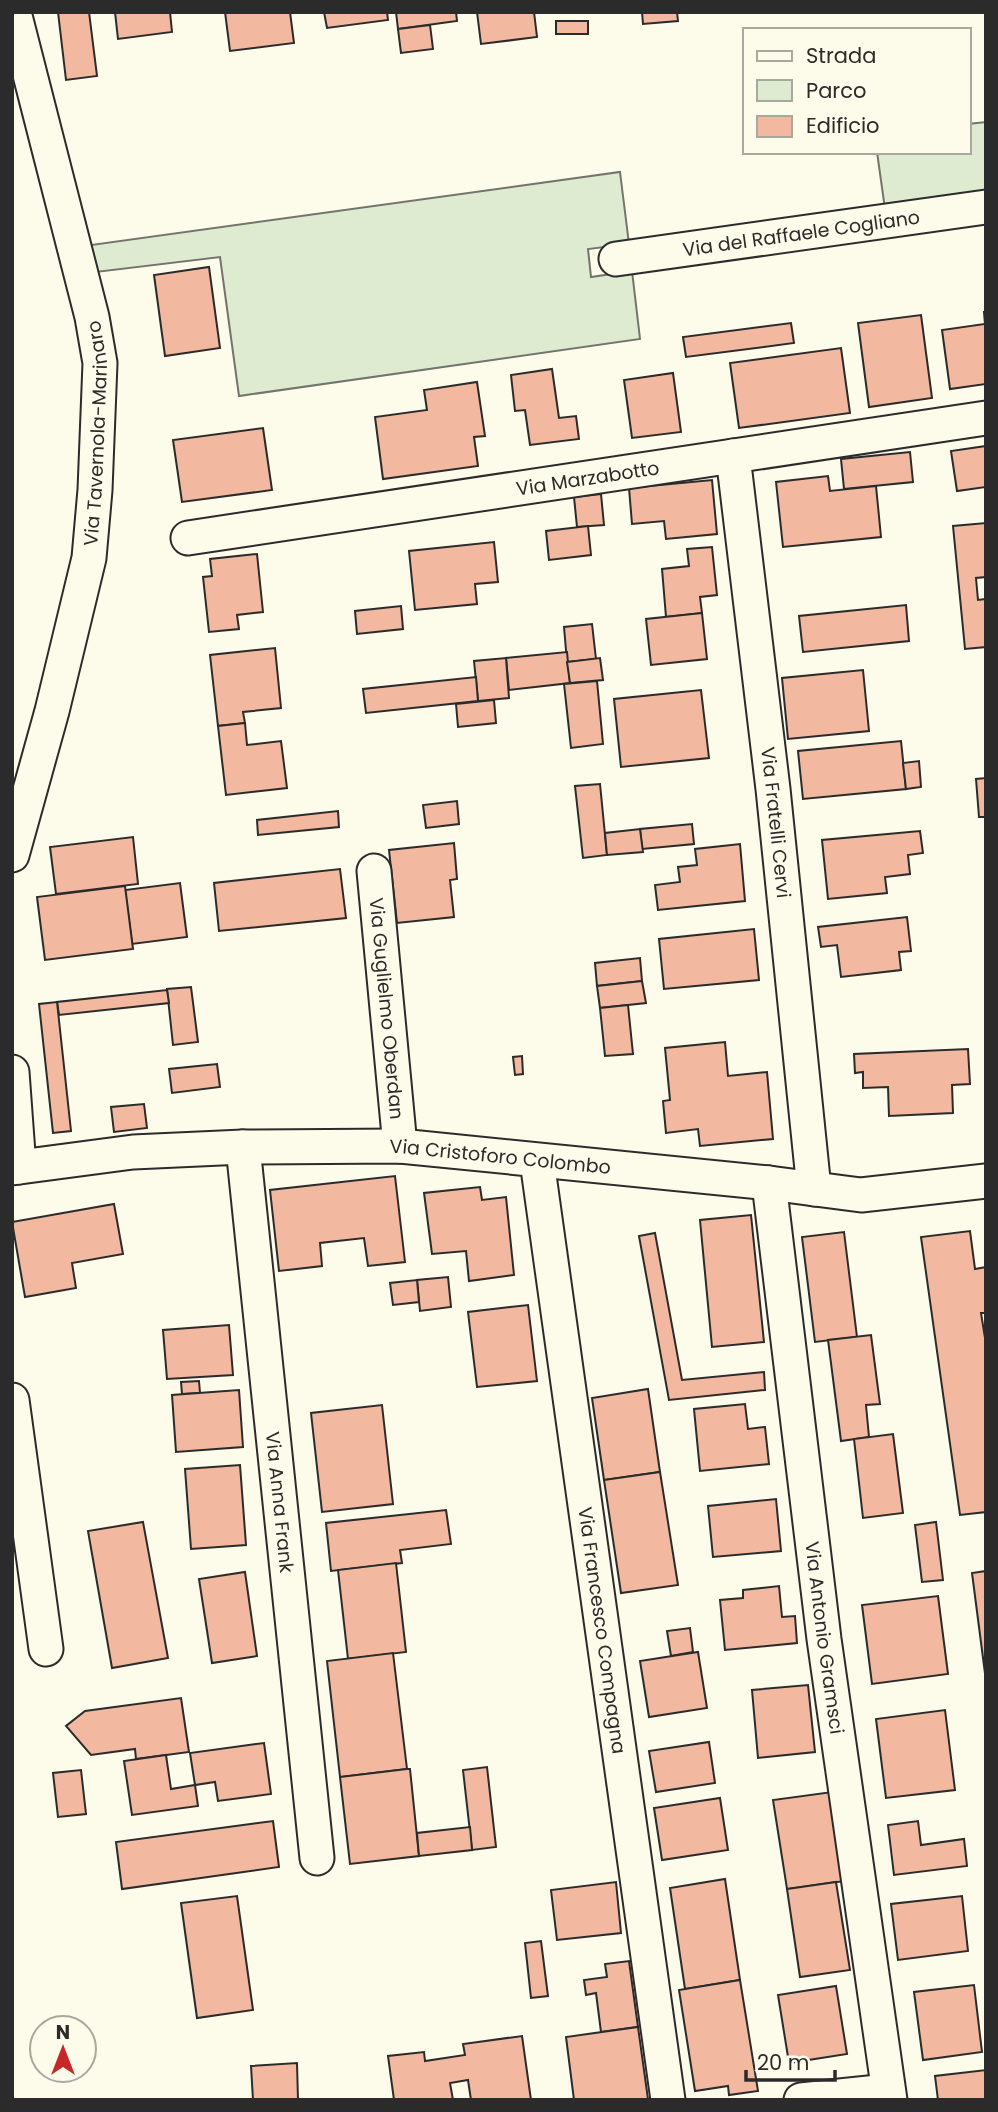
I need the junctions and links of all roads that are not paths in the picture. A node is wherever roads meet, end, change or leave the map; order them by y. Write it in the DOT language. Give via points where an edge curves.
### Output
graph roads {
  1 [pos="14,12"];
  2 [pos="986,207"];
  3 [pos="616,259"];
  4 [pos="986,418"];
  5 [pos="733,456"];
  6 [pos="188,538"];
  7 [pos="12,855"];
  8 [pos="374,871"];
  9 [pos="12,1072"];
  10 [pos="400,1146"];
  11 [pos="243,1147"];
  12 [pos="537,1161"];
  13 [pos="16,1167"];
  14 [pos="986,1181"];
  15 [pos="769,1183"];
  16 [pos="814,1189"];
  17 [pos="12,1400"];
  18 [pos="46,1649"];
  19 [pos="317,1858"];
  20 [pos="889,2095"];
  21 [pos="668,2100"];
  22 [pos="801,2100"];
  1 -- 7 [label="street, Via Tavernola-Marinaro" via="100,363 89,558"];
  2 -- 3 [label="street, Via del Raffaele Cogliano"];
  4 -- 5 [label="street, Via Marzabotto"];
  5 -- 6 [label="street, Via Marzabotto"];
  5 -- 16 [label="street, Via Fratelli Cervi"];
  8 -- 10 [label="street, Via Guglielmo Oberdan"];
  9 -- 13 [label="street"];
  10 -- 11 [label="street, Via Cristoforo Colombo"];
  10 -- 12 [label="street, Via Cristoforo Colombo"];
  11 -- 13 [label="street, Via Cristoforo Colombo" via="133,1152"];
  11 -- 19 [label="street, Via Anna Frank"];
  12 -- 15 [label="street, Via Cristoforo Colombo"];
  12 -- 21 [label="street, Via Francesco Compagna"];
  14 -- 16 [label="street, Via Cristoforo Colombo" via="861,1195"];
  15 -- 16 [label="street, Via Cristoforo Colombo"];
  15 -- 20 [label="street, Via Antonio Gramsci" via="824,1639"];
  17 -- 18 [label="street"];
  20 -- 22 [label="street, Via Antonio Gramsci"];
}
